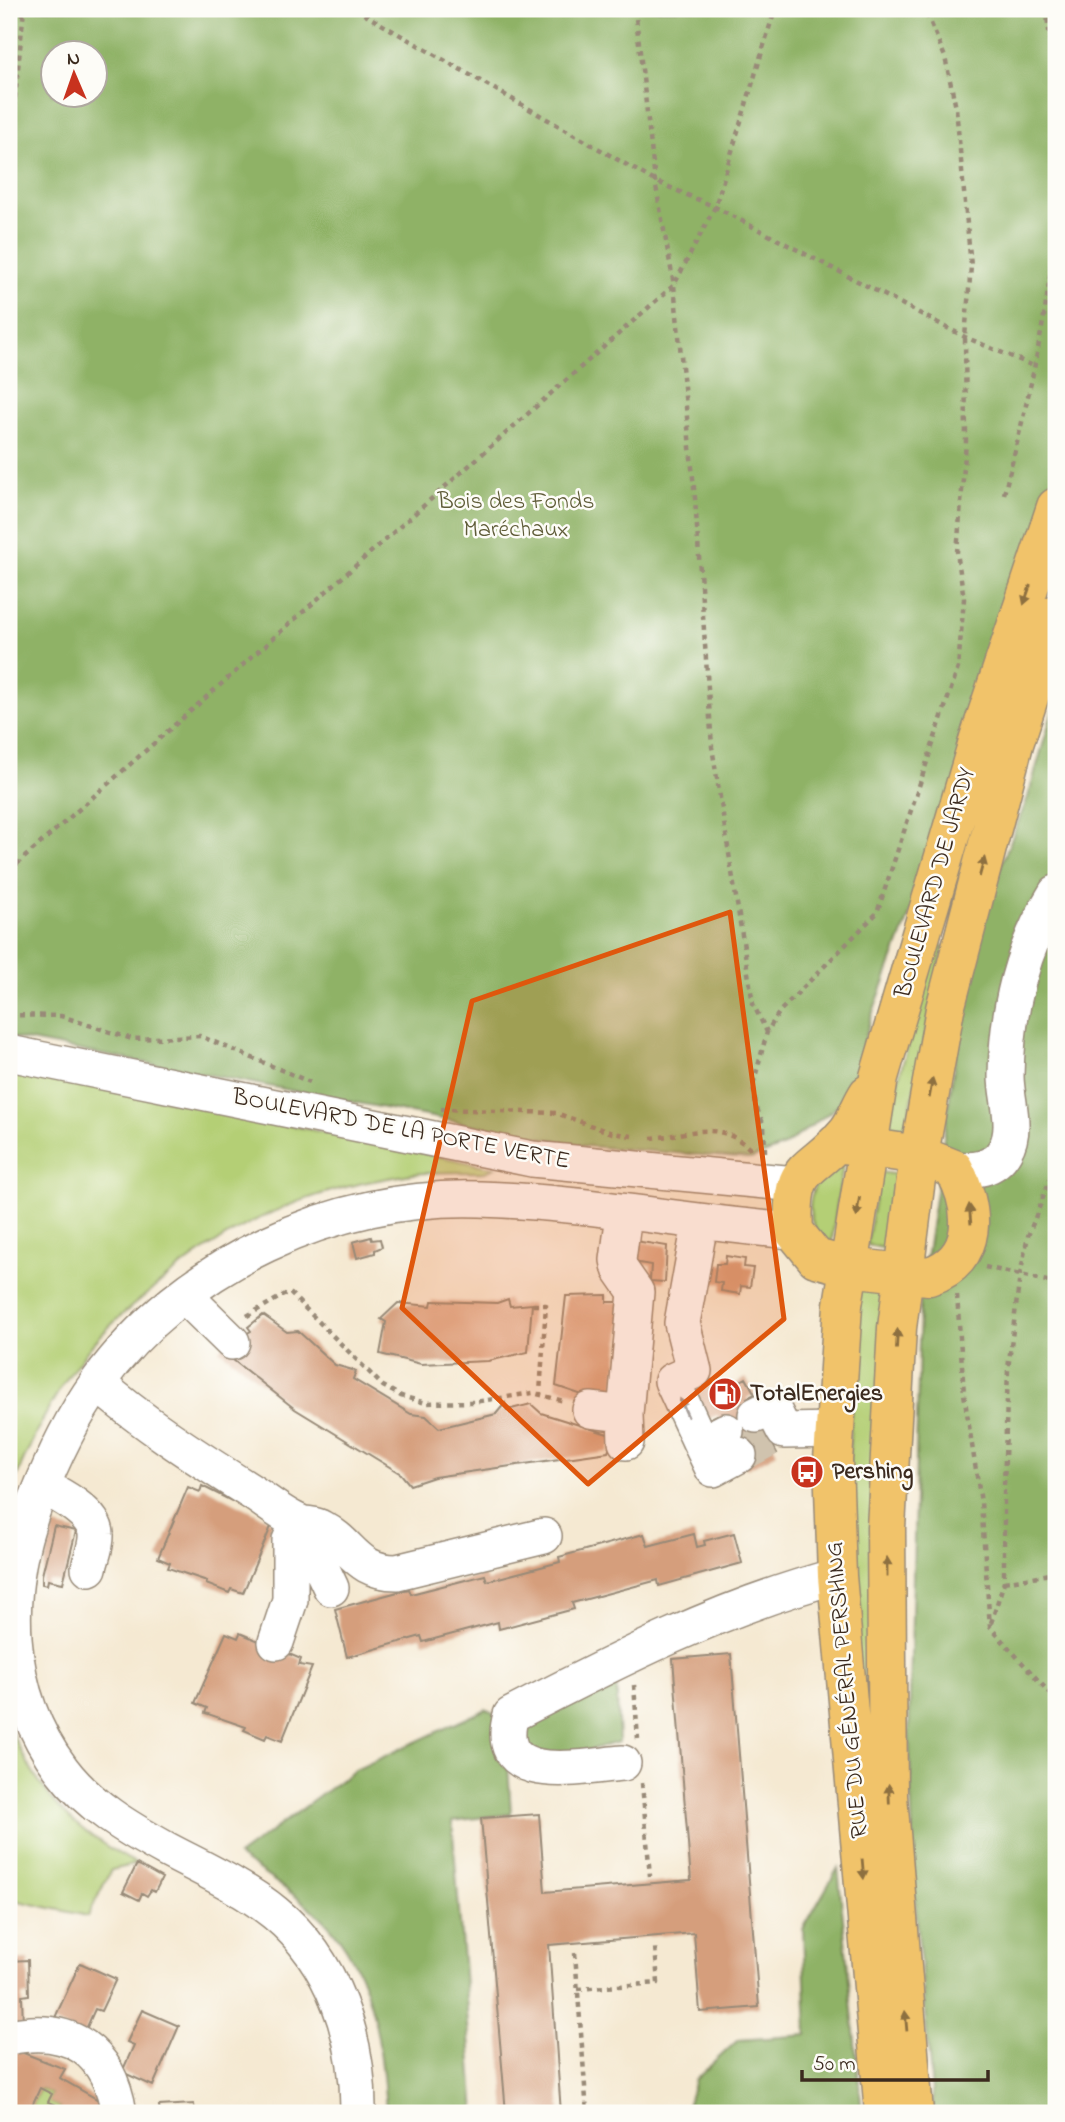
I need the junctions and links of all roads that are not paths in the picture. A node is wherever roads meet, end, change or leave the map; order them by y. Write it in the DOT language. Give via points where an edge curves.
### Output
graph roads {
  1 [pos="1056,507"];
  2 [pos="1056,614"];
  3 [pos="1056,893"];
  4 [pos="9,1053"];
  5 [pos="851,1145"];
  6 [pos="919,1155"];
  7 [pos="954,1169"];
  8 [pos="780,1174"];
  9 [pos="624,1214"];
  10 [pos="700,1223"];
  11 [pos="794,1231"];
  12 [pos="849,1267"];
  13 [pos="904,1275"];
  14 [pos="184,1295"];
  15 [pos="225,1335"];
  16 [pos="97,1383"];
  17 [pos="590,1410"];
  18 [pos="770,1428"];
  19 [pos="835,1430"];
  20 [pos="722,1444"];
  21 [pos="42,1486"];
  22 [pos="300,1523"];
  23 [pos="544,1536"];
  24 [pos="89,1568"];
  25 [pos="837,1576"];
  26 [pos="331,1588"];
  27 [pos="276,1642"];
  28 [pos="623,1763"];
  29 [pos="9,2037"];
  30 [pos="119,2113"];
  31 [pos="358,2113"];
  32 [pos="884,2113"];
  33 [pos="914,2113"];
  1 -- 5 [label="main road, BOULEVARD DE JARDY, one-way" via="979,738 879,1077 849,1130"];
  6 -- 2 [label="main road, BOULEVARD DE JARDY, one-way" via="948,995 1014,744"];
  3 -- 7 [label="street" via="1017,977 1006,1077 1011,1119 1006,1149 991,1166"];
  4 -- 8 [label="street, BOULEVARD DE LA PORTE VERTE" via="532,1158"];
  5 -- 6 [label="main road"];
  5 -- 8 [label="main road, BOULEVARD DE JARDY" via="807,1168"];
  5 -- 12 [label="main road, one-way"];
  6 -- 7 [label="main road"];
  6 -- 13 [label="main road, BOULEVARD DE JARDY"];
  13 -- 7 [label="main road, one-way" via="939,1273 955,1259 971,1228 969,1200"];
  8 -- 11 [label="main road"];
  9 -- 10 [label="street"];
  9 -- 14 [label="street" via="476,1199 347,1212 248,1254"];
  9 -- 17 [label="street" via="618,1260 636,1292 626,1428"];
  10 -- 11 [label="street"];
  20 -- 10 [label="street, one-way" via="672,1381 694,1371 682,1323"];
  11 -- 12 [label="main road" via="816,1258"];
  12 -- 13 [label="main road"];
  12 -- 19 [label="main road, RUE DU GÉNÉRAL PERSHING" via="836,1374"];
  33 -- 13 [label="main road, RUE DU GÉNÉRAL PERSHING, one-way" via="888,1796 887,1528"];
  14 -- 15 [label="street"];
  14 -- 16 [label="street" via="126,1348"];
  16 -- 21 [label="street" via="68,1429"];
  16 -- 22 [label="street" via="127,1409"];
  18 -- 19 [label="street"];
  19 -- 25 [label="main road, RUE DU GÉNÉRAL PERSHING"];
  21 -- 24 [label="street" via="70,1500 95,1529"];
  21 -- 31 [label="street" via="23,1535 12,1618 15,1661 41,1737 86,1797 132,1831 249,1894 303,1938 327,1975 345,2017"];
  22 -- 23 [label="street" via="319,1526 364,1566 379,1572 397,1572"];
  22 -- 26 [label="street"];
  22 -- 27 [label="street" via="290,1540 290,1600"];
  25 -- 28 [label="street" via="752,1603 597,1670 511,1715 509,1739 524,1764 538,1769"];
  25 -- 32 [label="main road, RUE DU GÉNÉRAL PERSHING, one-way"];
  29 -- 30 [label="street" via="53,2034 75,2040 95,2055 109,2074"];
}
